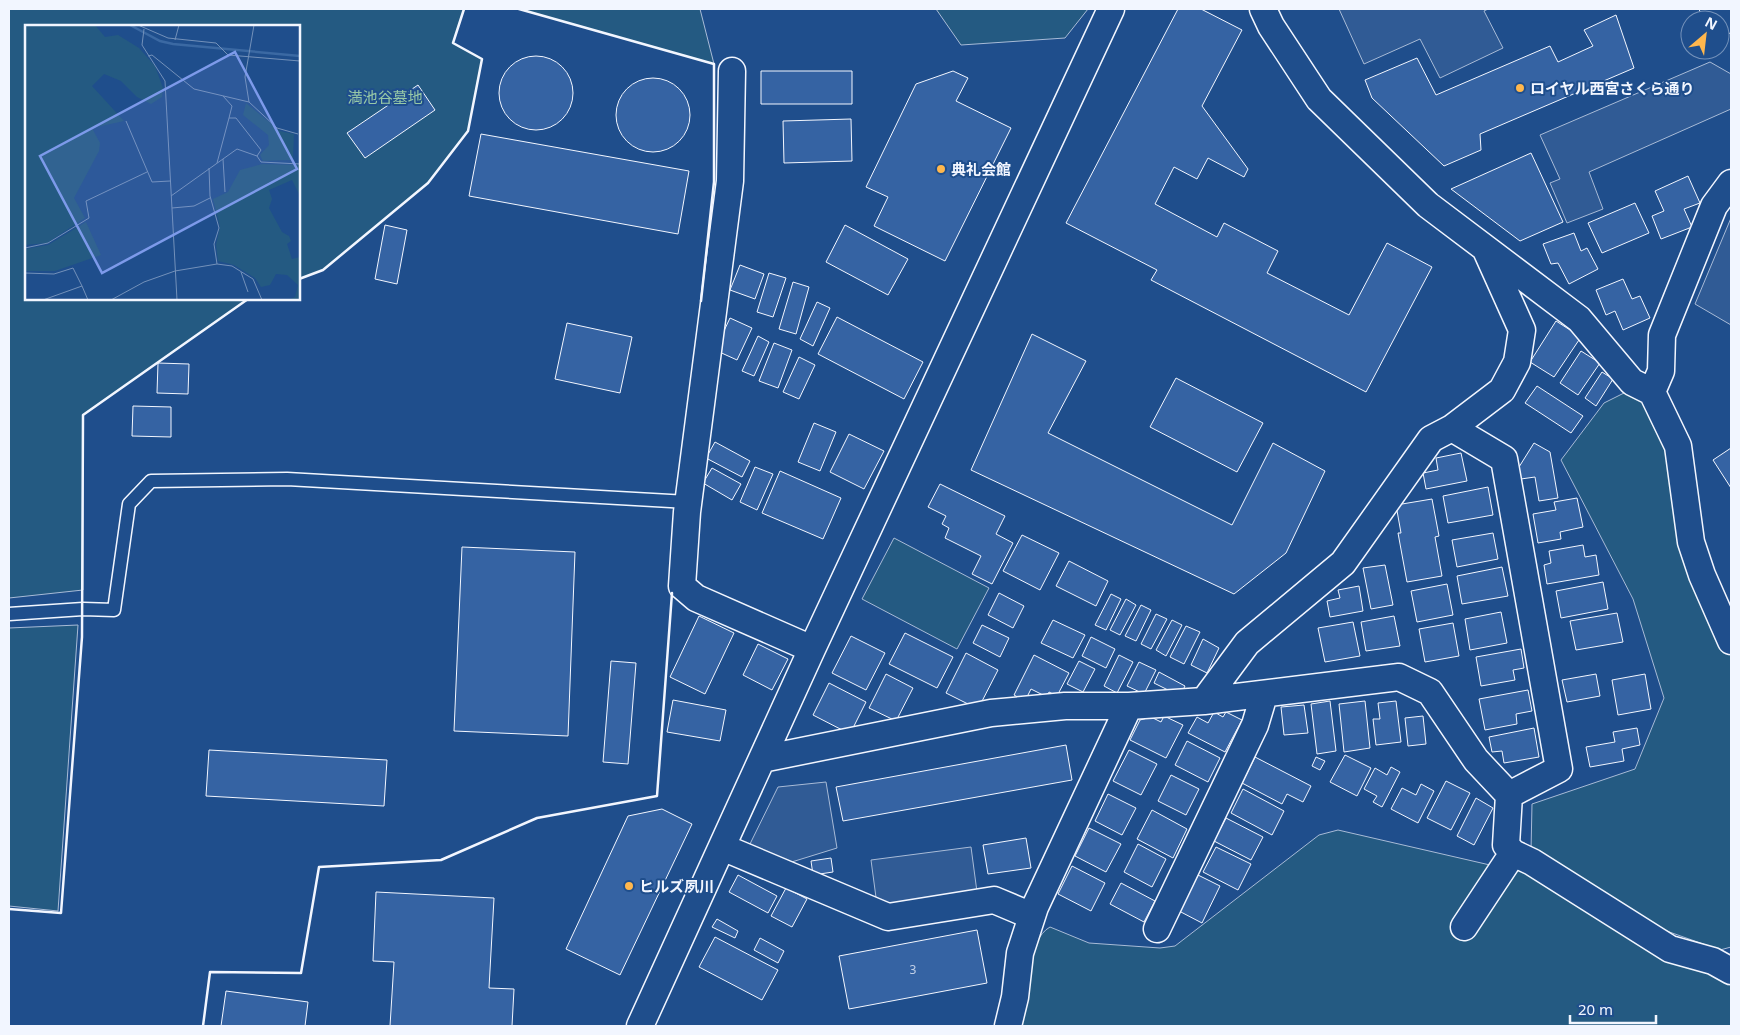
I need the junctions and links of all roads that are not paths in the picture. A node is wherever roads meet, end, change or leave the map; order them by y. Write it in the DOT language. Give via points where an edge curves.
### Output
graph roads {
  1 [pos="1111,9"];
  2 [pos="1263,9"];
  3 [pos="1714,9"];
  4 [pos="1731,20"];
  5 [pos="732,71"];
  6 [pos="1731,183"];
  7 [pos="1485,247"];
  8 [pos="1652,392"];
  9 [pos="1452,428"];
  10 [pos="688,502"];
  11 [pos="9,614"];
  12 [pos="1731,641"];
  13 [pos="812,649"];
  14 [pos="1264,695"];
  15 [pos="1204,701"];
  16 [pos="1129,706"];
  17 [pos="762,759"];
  18 [pos="1509,795"];
  19 [pos="722,847"];
  20 [pos="1513,854"];
  21 [pos="1032,916"];
  22 [pos="1464,927"];
  23 [pos="1157,929"];
  24 [pos="1731,970"];
  25 [pos="640,1026"];
  26 [pos="1008,1026"];
  1 -- 13 [label="street"];
  2 -- 7 [label="street" via="1319,98 1428,205"];
  3 -- 4 [label="street"];
  5 -- 10 [label="street" via="730,181"];
  6 -- 8 [label="street" via="1714,206 1662,335 1661,371"];
  7 -- 8 [label="street" via="1579,319 1632,382"];
  7 -- 9 [label="street" via="1522,330 1517,362 1502,390"];
  8 -- 12 [label="street" via="1678,446 1691,542"];
  9 -- 15 [label="street" via="1432,439 1343,563 1247,643"];
  9 -- 18 [label="street" via="1504,459 1559,769"];
  10 -- 11 [label="lane" via="287,479 151,481 128,504 114,610 83,608"];
  10 -- 13 [label="street" via="682,586 696,598"];
  13 -- 17 [label="street"];
  14 -- 15 [label="street"];
  14 -- 18 [label="street" via="1399,677 1430,692 1476,760"];
  14 -- 23 [label="street" via="1255,724"];
  15 -- 16 [label="street"];
  16 -- 17 [label="street" via="1065,706 991,713"];
  16 -- 21 [label="street"];
  17 -- 19 [label="street"];
  18 -- 20 [label="street" via="1506,845"];
  19 -- 21 [label="street" via="888,917 994,900"];
  19 -- 25 [label="street"];
  20 -- 22 [label="street"];
  20 -- 24 [label="street" via="1532,862 1670,949 1713,961"];
  21 -- 26 [label="street" via="1020,953"];
}
